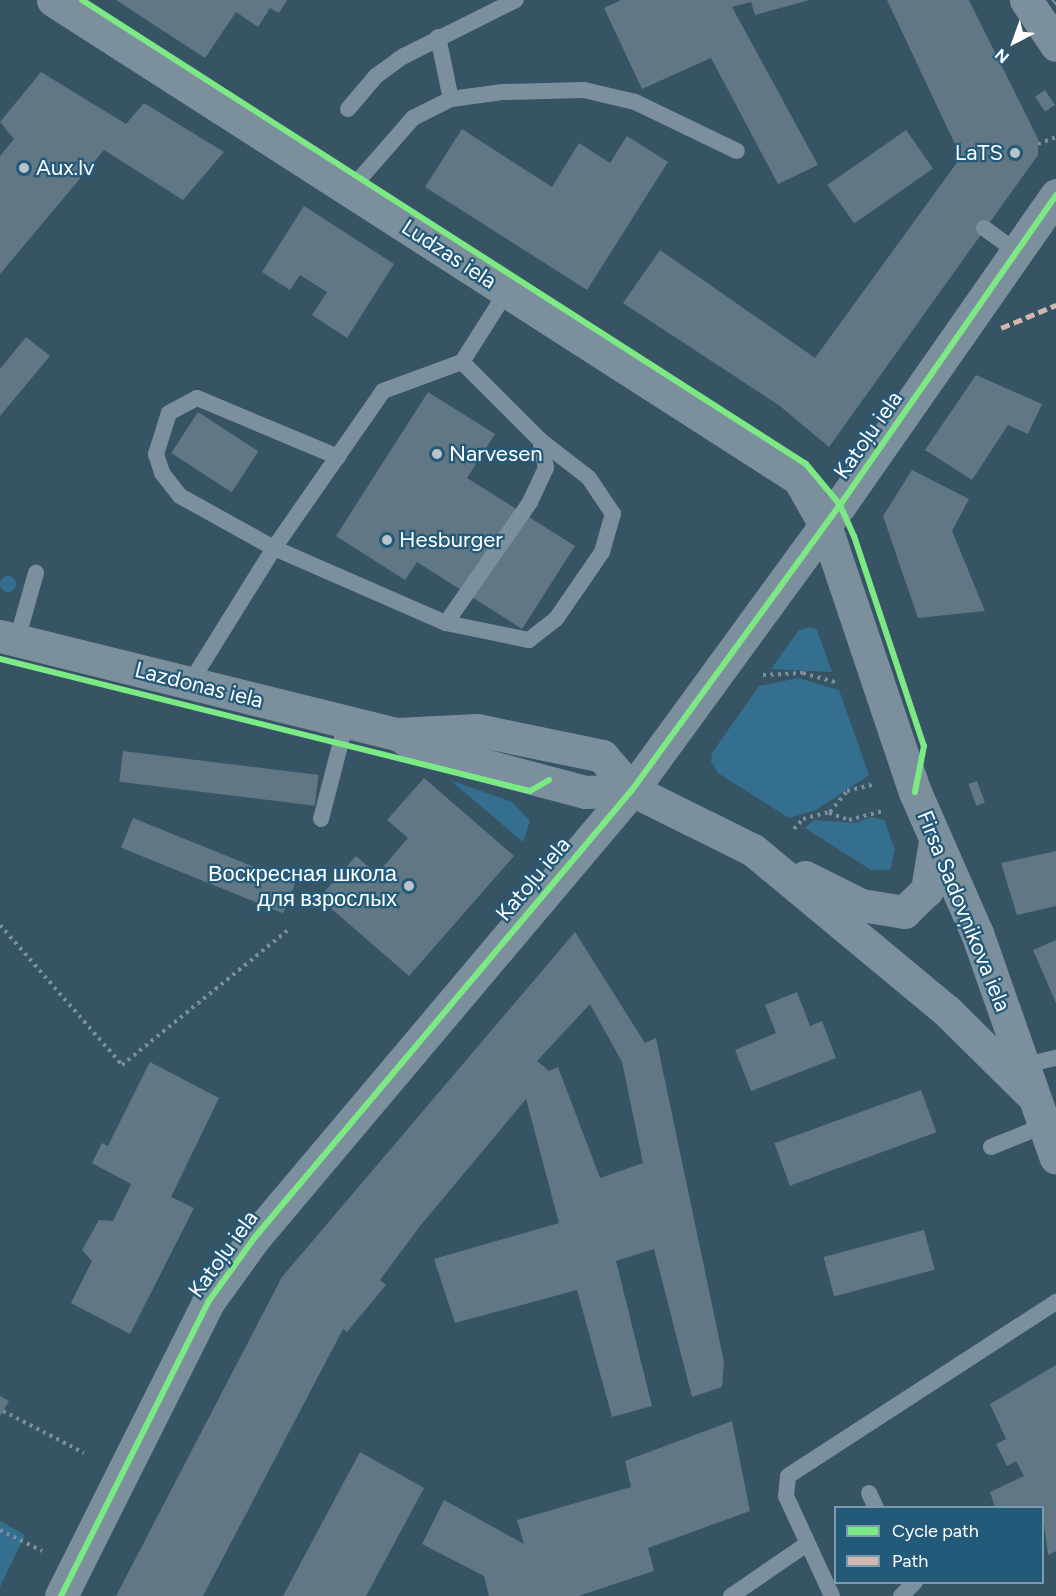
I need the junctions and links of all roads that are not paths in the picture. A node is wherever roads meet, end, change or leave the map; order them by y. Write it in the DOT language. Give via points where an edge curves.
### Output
graph roads {
  1 [pos="53,0"];
  2 [pos="516,0"];
  3 [pos="1026,0"];
  4 [pos="438,37"];
  5 [pos="1056,45"];
  6 [pos="451,99"];
  7 [pos="348,109"];
  8 [pos="737,151"];
  9 [pos="350,190"];
  10 [pos="1056,195"];
  11 [pos="984,228"];
  12 [pos="1017,252"];
  13 [pos="507,291"];
  14 [pos="462,362"];
  15 [pos="540,440"];
  16 [pos="338,457"];
  17 [pos="825,525"];
  18 [pos="274,548"];
  19 [pos="36,573"];
  20 [pos="446,622"];
  21 [pos="9,638"];
  22 [pos="190,683"];
  23 [pos="346,722"];
  24 [pos="632,790"];
  25 [pos="321,819"];
  26 [pos="935,842"];
  27 [pos="753,850"];
  28 [pos="1056,1058"];
  29 [pos="1028,1079"];
  30 [pos="1043,1126"];
  31 [pos="991,1147"];
  32 [pos="1056,1158"];
  33 [pos="1056,1302"];
  34 [pos="807,1544"];
  35 [pos="918,1588"];
  36 [pos="61,1596"];
  37 [pos="732,1596"];
  38 [pos="832,1596"];
  39 [pos="901,1596"];
  1 -- 9 [label="street, Ludzas iela"];
  2 -- 4 [label="lane"];
  3 -- 5 [label="street"];
  4 -- 6 [label="lane"];
  4 -- 7 [label="lane" via="376,76"];
  6 -- 8 [label="lane" via="584,90 635,102"];
  6 -- 9 [label="lane" via="413,117"];
  9 -- 13 [label="street, Ludzas iela"];
  10 -- 12 [label="street, Katoļu iela"];
  11 -- 12 [label="lane"];
  12 -- 17 [label="street, Katoļu iela"];
  13 -- 14 [label="lane"];
  13 -- 17 [label="street, Ludzas iela" via="767,454 799,478"];
  14 -- 15 [label="lane"];
  14 -- 16 [label="lane" via="384,391"];
  15 -- 20 [label="lane" via="546,468 530,502"];
  15 -- 20 [label="lane" via="589,478 613,514 602,552 556,619 529,640"];
  16 -- 18 [label="lane"];
  16 -- 18 [label="lane" via="197,398 170,413 156,454 162,473 180,496"];
  17 -- 24 [label="street, Katoļu iela"];
  17 -- 26 [label="street, Firsa Sadovņikova iela"];
  18 -- 20 [label="lane"];
  18 -- 22 [label="lane"];
  19 -- 21 [label="lane"];
  21 -- 22 [label="street, Lazdonas iela"];
  22 -- 23 [label="street, Lazdonas iela"];
  23 -- 24 [label="street, Lazdonas iela" via="397,734 419,748 585,792"];
  23 -- 25 [label="lane"];
  24 -- 27 [label="street, Firsa Sadovņikova iela"];
  24 -- 36 [label="street, Katoļu iela" via="241,1256 208,1302"];
  26 -- 27 [label="street" via="927,890 904,912 861,905"];
  26 -- 29 [label="street, Firsa Sadovņikova iela" via="977,933"];
  27 -- 29 [label="street, Firsa Sadovņikova iela"];
  28 -- 29 [label="lane"];
  29 -- 30 [label="street, Firsa Sadovņikova iela"];
  30 -- 31 [label="lane"];
  30 -- 32 [label="street, Firsa Sadovņikova iela"];
  33 -- 34 [label="lane" via="788,1476 786,1496"];
  34 -- 37 [label="lane"];
  34 -- 38 [label="lane"];
  35 -- 39 [label="lane"];
}
